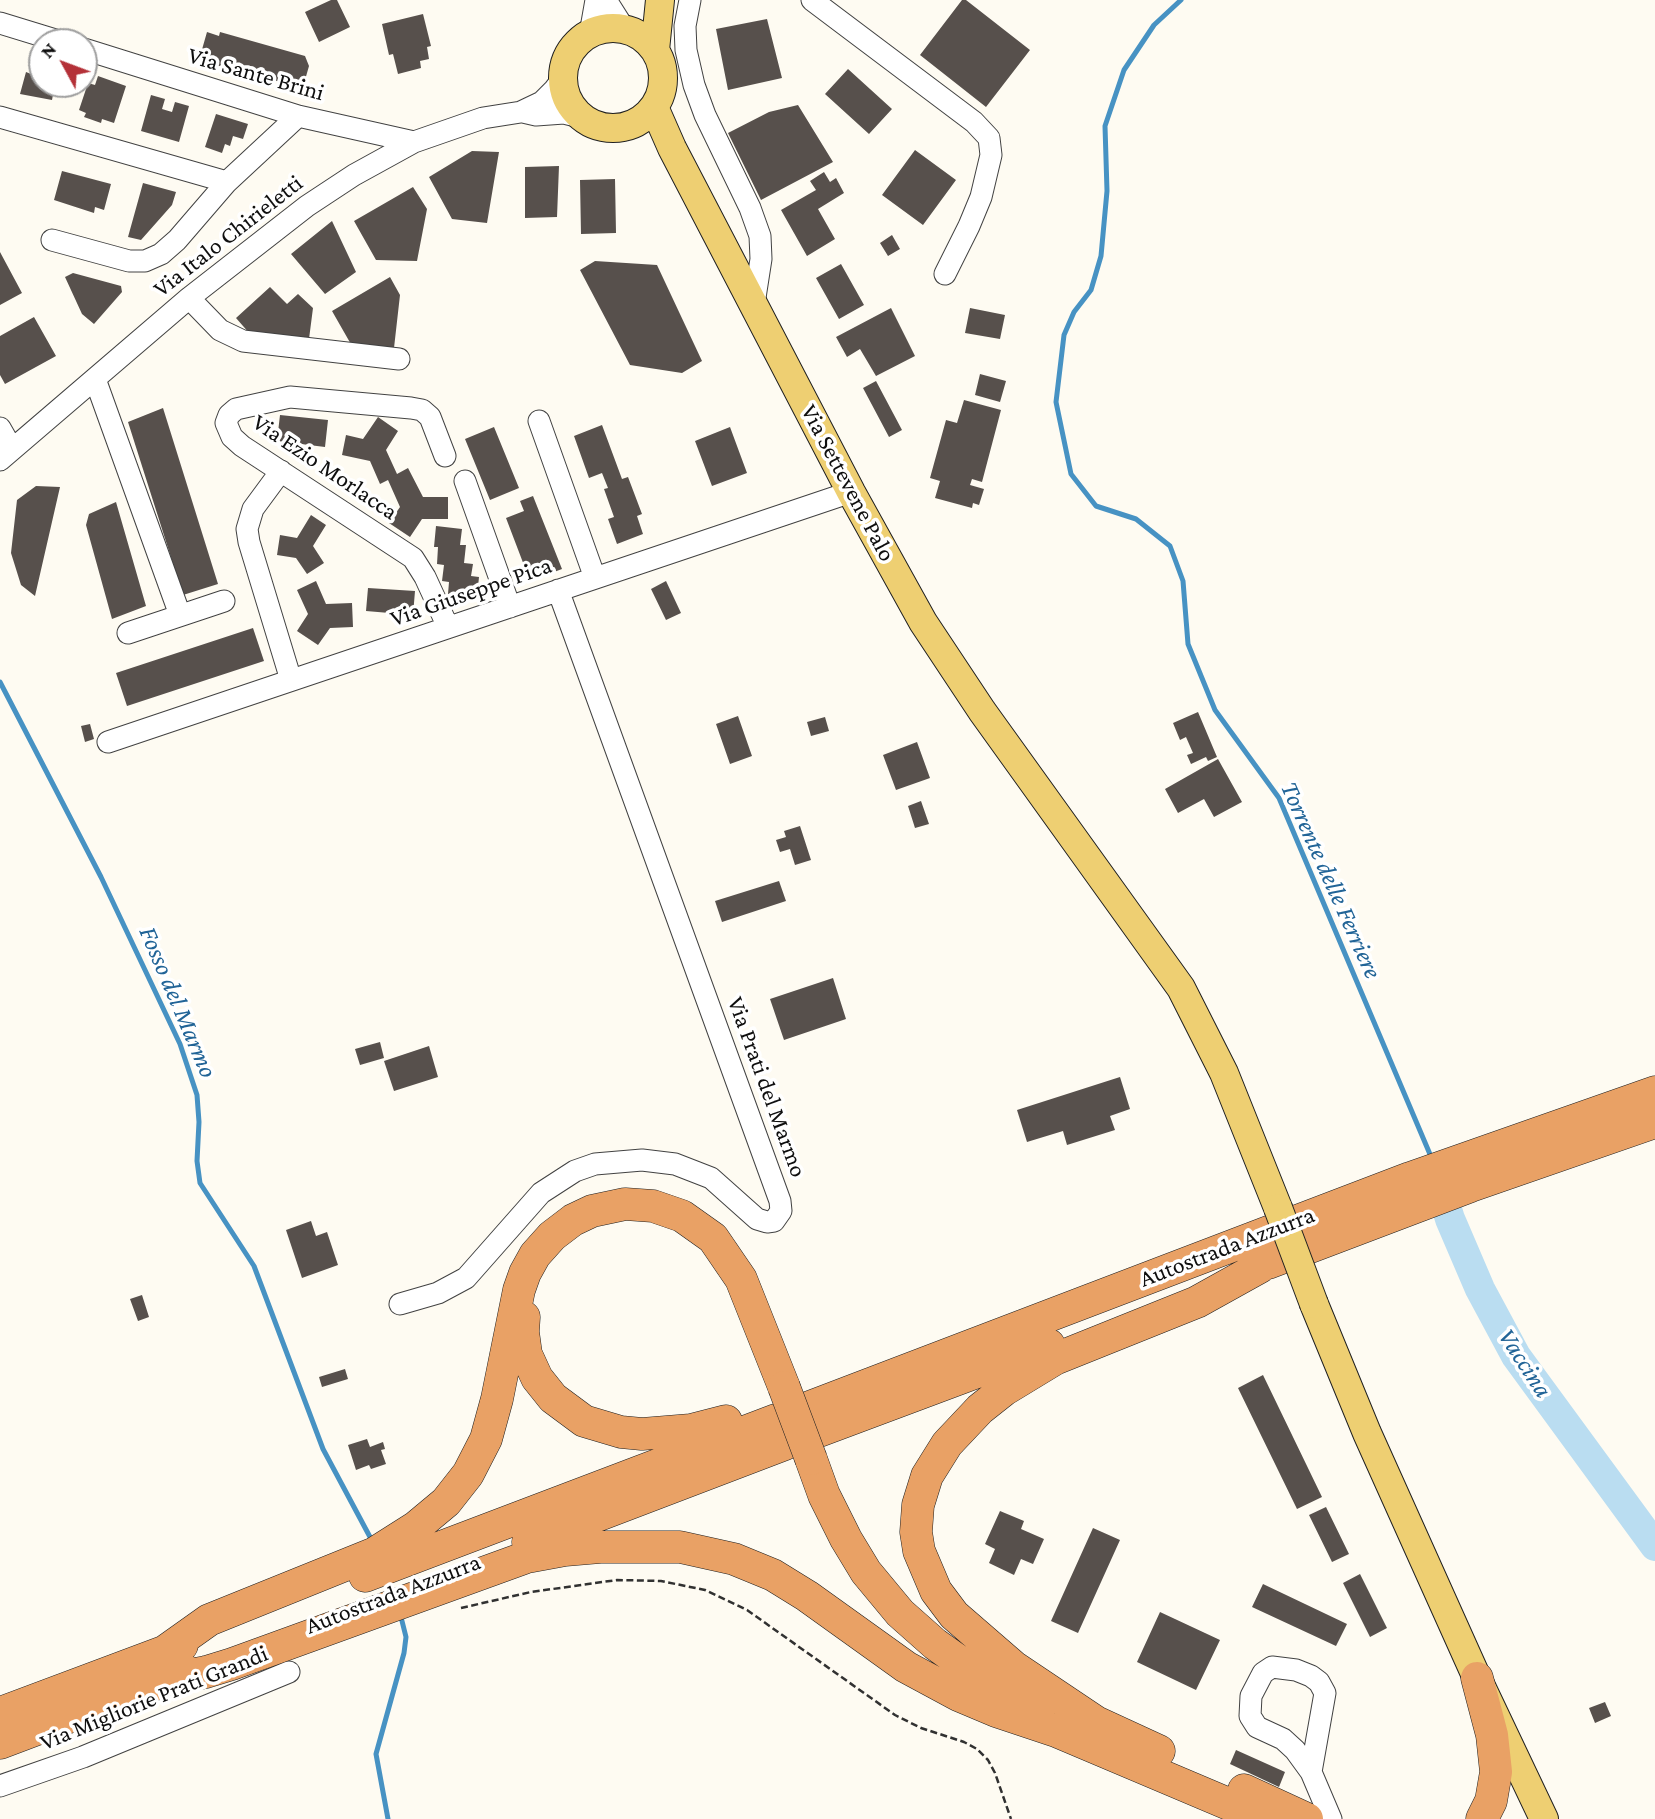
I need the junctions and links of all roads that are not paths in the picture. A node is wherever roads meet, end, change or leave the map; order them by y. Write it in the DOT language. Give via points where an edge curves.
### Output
graph roads {
  1 [pos="596,0"];
  2 [pos="606,0"];
  3 [pos="690,0"];
  4 [pos="812,0"];
  5 [pos="659,4"];
  6 [pos="0,23"];
  7 [pos="628,30"];
  8 [pos="28,32"];
  9 [pos="590,34"];
  10 [pos="655,50"];
  11 [pos="98,53"];
  12 [pos="563,78"];
  13 [pos="654,107"];
  14 [pos="520,112"];
  15 [pos="298,116"];
  16 [pos="0,117"];
  17 [pos="580,117"];
  18 [pos="633,124"];
  19 [pos="414,142"];
  20 [pos="672,148"];
  21 [pos="228,182"];
  22 [pos="52,240"];
  23 [pos="945,274"];
  24 [pos="189,298"];
  25 [pos="754,304"];
  26 [pos="399,359"];
  27 [pos="95,379"];
  28 [pos="539,421"];
  29 [pos="0,428"];
  30 [pos="6,455"];
  31 [pos="445,456"];
  32 [pos="281,471"];
  33 [pos="465,481"];
  34 [pos="851,492"];
  35 [pos="595,578"];
  36 [pos="558,590"];
  37 [pos="224,601"];
  38 [pos="510,607"];
  39 [pos="180,615"];
  40 [pos="447,627"];
  41 [pos="128,633"];
  42 [pos="291,680"];
  43 [pos="108,742"];
  44 [pos="1655,1092"];
  45 [pos="1655,1122"];
  46 [pos="1466,1173"];
  47 [pos="1417,1191"];
  48 [pos="1260,1267"];
  49 [pos="400,1304"];
  50 [pos="790,1419"];
  51 [pos="387,1580"];
  52 [pos="168,1665"];
  53 [pos="289,1672"];
  54 [pos="1477,1678"];
  55 [pos="0,1713"];
  56 [pos="1099,1724"];
  57 [pos="1056,1731"];
  58 [pos="0,1743"];
  59 [pos="1311,1772"];
  60 [pos="0,1786"];
  61 [pos="1264,1819"];
  62 [pos="1307,1819"];
  63 [pos="1331,1819"];
  64 [pos="1482,1819"];
  65 [pos="1544,1819"];
  1 -- 9 [label="street"];
  2 -- 7 [label="street"];
  3 -- 25 [label="street" via="686,50 694,85 760,236"];
  4 -- 23 [label="street" via="989,138 991,155 981,197"];
  5 -- 7 [label="main road"];
  5 -- 10 [label="main road"];
  6 -- 8 [label="street"];
  7 -- 9 [label="main road"];
  7 -- 10 [label="main road"];
  9 -- 12 [label="main road" via="572,49"];
  10 -- 13 [label="main road" via="663,83"];
  11 -- 15 [label="street, Via Sante Brini"];
  12 -- 14 [label="street" via="542,102"];
  12 -- 17 [label="main road" via="571,107"];
  13 -- 18 [label="main road"];
  13 -- 20 [label="main road, Via Settevene Palo"];
  14 -- 17 [label="street"];
  14 -- 19 [label="street, Via Italo Chirieletti" via="483,118"];
  15 -- 19 [label="street, Via Sante Brini"];
  15 -- 21 [label="street"];
  16 -- 21 [label="street"];
  17 -- 18 [label="main road" via="604,128"];
  18 -- 20 [label="main road"];
  19 -- 24 [label="street, Via Italo Chirieletti" via="307,206"];
  20 -- 25 [label="main road, Via Settevene Palo"];
  21 -- 22 [label="street" via="171,246 151,259 120,260"];
  24 -- 26 [label="street" via="220,330 243,341"];
  24 -- 27 [label="street, Via Italo Chirieletti"];
  25 -- 34 [label="main road, Via Settevene Palo"];
  27 -- 30 [label="street, Via Italo Chirieletti"];
  27 -- 39 [label="street"];
  28 -- 35 [label="street"];
  29 -- 30 [label="street"];
  31 -- 32 [label="street, Via Ezio Morlacca" via="434,423 417,409 290,397 232,411 226,423 232,438"];
  32 -- 40 [label="street, Via Ezio Morlacca" via="413,558"];
  32 -- 42 [label="street" via="253,509 247,529"];
  33 -- 38 [label="street"];
  34 -- 35 [label="street, Via Giuseppe Pica"];
  34 -- 54 [label="main road, Via Settevene Palo, bridge" via="938,646 1181,988 1224,1073 1367,1433"];
  35 -- 36 [label="street, Via Giuseppe Pica"];
  36 -- 38 [label="street, Via Giuseppe Pica"];
  36 -- 49 [label="street, Via Prati del Marmo" via="782,1211 774,1221 757,1219 710,1178 675,1164 642,1160 596,1164 575,1171 541,1193 466,1278"];
  37 -- 39 [label="street"];
  38 -- 40 [label="street, Via Giuseppe Pica"];
  39 -- 41 [label="street"];
  40 -- 42 [label="street, Via Giuseppe Pica"];
  42 -- 43 [label="street, Via Giuseppe Pica"];
  44 -- 46 [label="highway, Autostrada Azzurra"];
  45 -- 46 [label="highway, Autostrada Azzurra"];
  46 -- 47 [label="highway, Autostrada Azzurra"];
  47 -- 48 [label="highway, Autostrada Azzurra"];
  47 -- 50 [label="highway, Autostrada Azzurra" via="1152,1276 1071,1297"];
  48 -- 50 [label="highway, Autostrada Azzurra"];
  48 -- 56 [label="highway" via="1197,1302 1062,1355 1016,1382 962,1426 923,1486 916,1514 917,1541 946,1606 1003,1659"];
  50 -- 50 [label="highway" via="666,1433 621,1433 584,1421 548,1393 528,1360 523,1326 531,1282 541,1261 576,1228 610,1215 655,1216 699,1238 722,1264 742,1302"];
  50 -- 51 [label="highway, Autostrada Azzurra"];
  50 -- 51 [label="highway" via="741,1279 713,1238 682,1216 653,1206 625,1204 592,1211 552,1236 535,1255 519,1290 486,1439 475,1463 446,1502 426,1519"];
  50 -- 56 [label="highway" via="854,1554 909,1621 981,1675"];
  50 -- 57 [label="highway" via="816,1501 853,1567 884,1608 933,1652"];
  51 -- 52 [label="highway" via="232,1664"];
  51 -- 52 [label="highway" via="209,1620"];
  51 -- 57 [label="highway" via="565,1550 657,1546 711,1553 790,1584 933,1683"];
  52 -- 55 [label="highway"];
  52 -- 58 [label="highway"];
  53 -- 60 [label="street, Via Migliorie Prati Grandi"];
  54 -- 64 [label="highway" via="1495,1761 1493,1794"];
  54 -- 65 [label="main road"];
  56 -- 62 [label="highway"];
  57 -- 61 [label="highway"];
  59 -- 59 [label="street" via="1325,1693 1311,1676 1272,1667 1256,1686 1250,1716 1257,1727 1289,1744"];
  59 -- 63 [label="street"];
}
